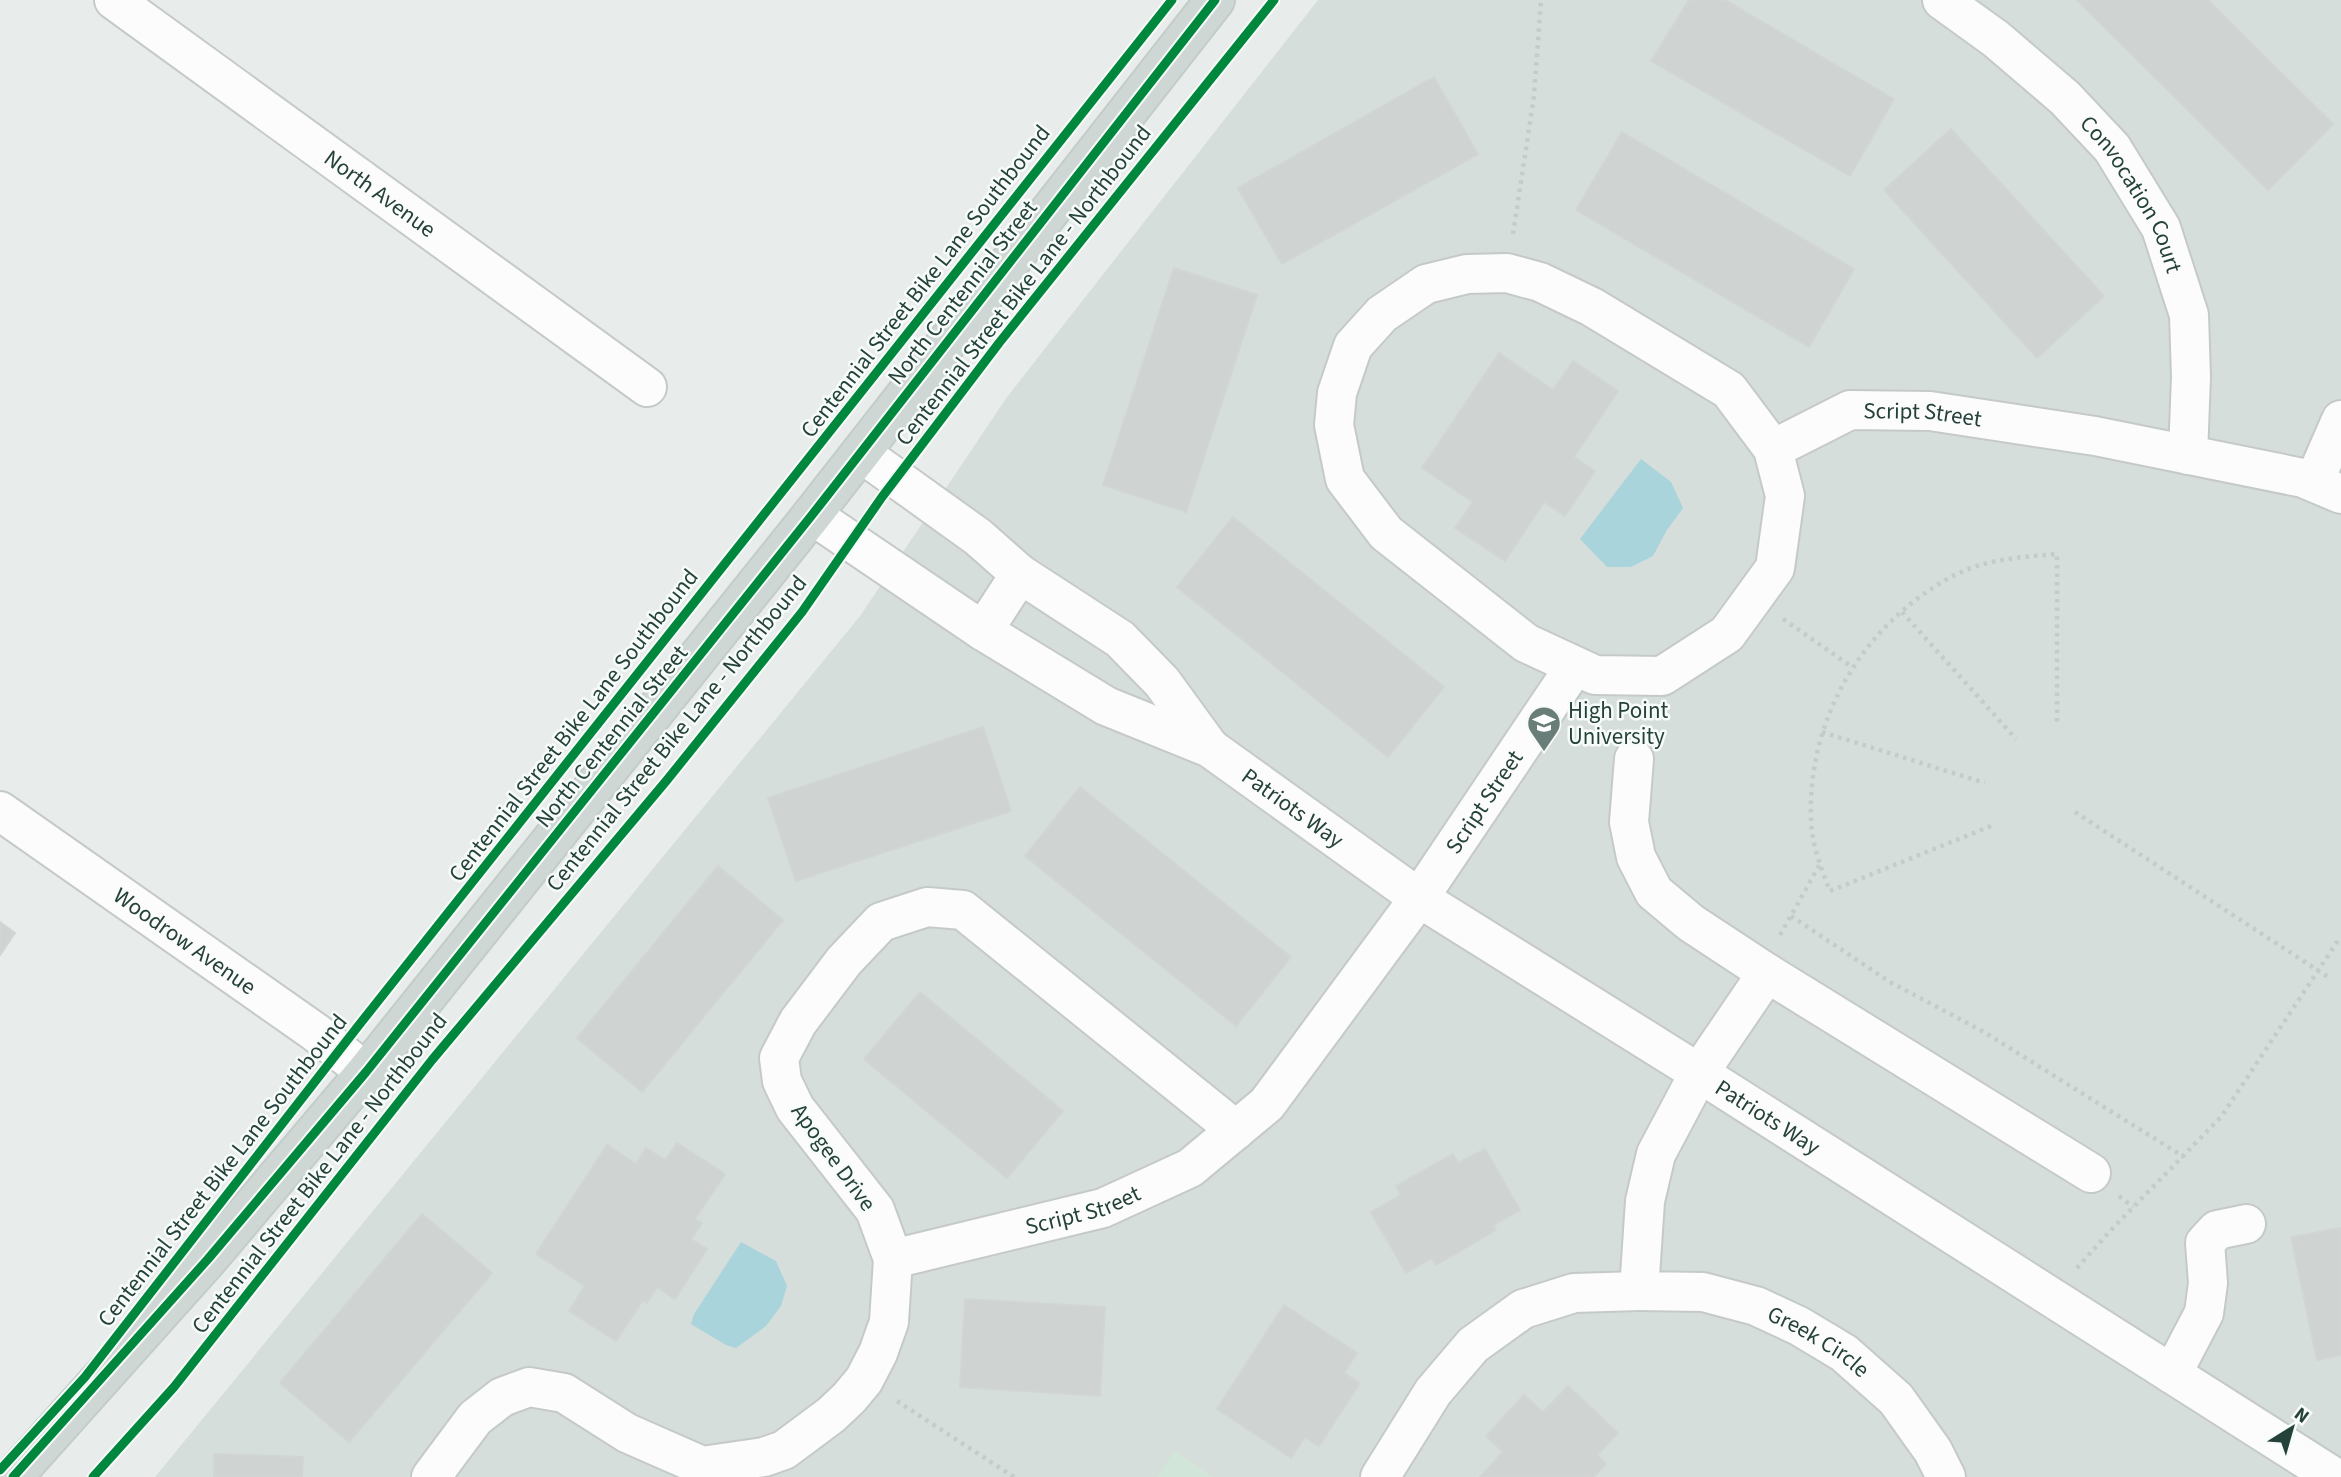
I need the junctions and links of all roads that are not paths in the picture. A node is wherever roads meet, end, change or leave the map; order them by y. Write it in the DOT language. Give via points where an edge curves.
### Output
graph roads {
  1 [pos="114,0"];
  2 [pos="1215,0"];
  3 [pos="1942,0"];
  4 [pos="647,387"];
  5 [pos="2341,420"];
  6 [pos="1773,449"];
  7 [pos="861,453"];
  8 [pos="2188,455"];
  9 [pos="2327,488"];
  10 [pos="812,515"];
  11 [pos="1020,574"];
  12 [pos="983,631"];
  13 [pos="1575,666"];
  14 [pos="1210,748"];
  15 [pos="1634,759"];
  16 [pos="0,811"];
  17 [pos="1419,898"];
  18 [pos="1764,971"];
  19 [pos="366,1072"];
  20 [pos="1699,1073"];
  21 [pos="1236,1130"];
  22 [pos="2091,1173"];
  23 [pos="2246,1224"];
  24 [pos="893,1259"];
  25 [pos="1639,1291"];
  26 [pos="2172,1374"];
  27 [pos="767,1467"];
  28 [pos="13,1477"];
  29 [pos="431,1477"];
  30 [pos="1380,1477"];
  31 [pos="1945,1477"];
  32 [pos="2334,1477"];
  1 -- 4 [label="street, North Avenue"];
  2 -- 7 [label="main road, North Centennial Street"];
  3 -- 8 [label="street, Convocation Court" via="1996,39 2075,108 2112,148 2161,228 2189,315"];
  5 -- 9 [label="street"];
  6 -- 8 [label="street, Script Street" via="1850,410 1930,411"];
  6 -- 13 [label="street" via="1785,496 1775,568 1727,634 1662,676 1595,675"];
  6 -- 13 [label="street" via="1729,390 1592,307 1540,282 1507,273 1467,274 1426,284 1382,314 1353,346 1337,393 1334,425 1345,479 1385,533 1526,643"];
  7 -- 10 [label="main road, North Centennial Street"];
  7 -- 11 [label="street, Patriots Way" via="978,537"];
  8 -- 9 [label="street, Script Street" via="2303,478"];
  10 -- 12 [label="street, Patriots Way"];
  10 -- 19 [label="main road, North Centennial Street"];
  11 -- 12 [label="street"];
  11 -- 14 [label="street, Patriots Way" via="1120,639 1162,682"];
  12 -- 14 [label="street, Patriots Way" via="1106,706"];
  13 -- 17 [label="street, Script Street"];
  14 -- 17 [label="street, Patriots Way"];
  15 -- 18 [label="street" via="1629,822 1636,857 1654,892 1691,923"];
  16 -- 19 [label="street, Woodrow Avenue"];
  17 -- 20 [label="street, Patriots Way"];
  17 -- 21 [label="street, Script Street" via="1267,1104"];
  18 -- 20 [label="street"];
  18 -- 22 [label="street"];
  19 -- 28 [label="main road, North Centennial Street" via="208,1259"];
  20 -- 25 [label="street" via="1656,1154 1646,1201"];
  20 -- 26 [label="street, Patriots Way"];
  21 -- 24 [label="street, Script Street" via="1190,1168 1103,1208"];
  21 -- 24 [label="street, Apogee Drive" via="963,910 927,907 881,922 844,961 798,1022 779,1058 782,1081 795,1108 875,1210"];
  23 -- 26 [label="street" via="2217,1230 2205,1243 2208,1283 2204,1313"];
  24 -- 27 [label="street, Apogee Drive" via="889,1322 864,1380 831,1415"];
  25 -- 30 [label="street, Greek Circle" via="1574,1293 1523,1309 1473,1345 1433,1392"];
  25 -- 31 [label="street, Greek Circle" via="1703,1292 1756,1306 1844,1353 1896,1399 1933,1451"];
  26 -- 32 [label="street, Patriots Way"];
  27 -- 29 [label="street, Apogee Drive" via="702,1465 628,1433 564,1393 529,1387 502,1397 475,1418"];
}
